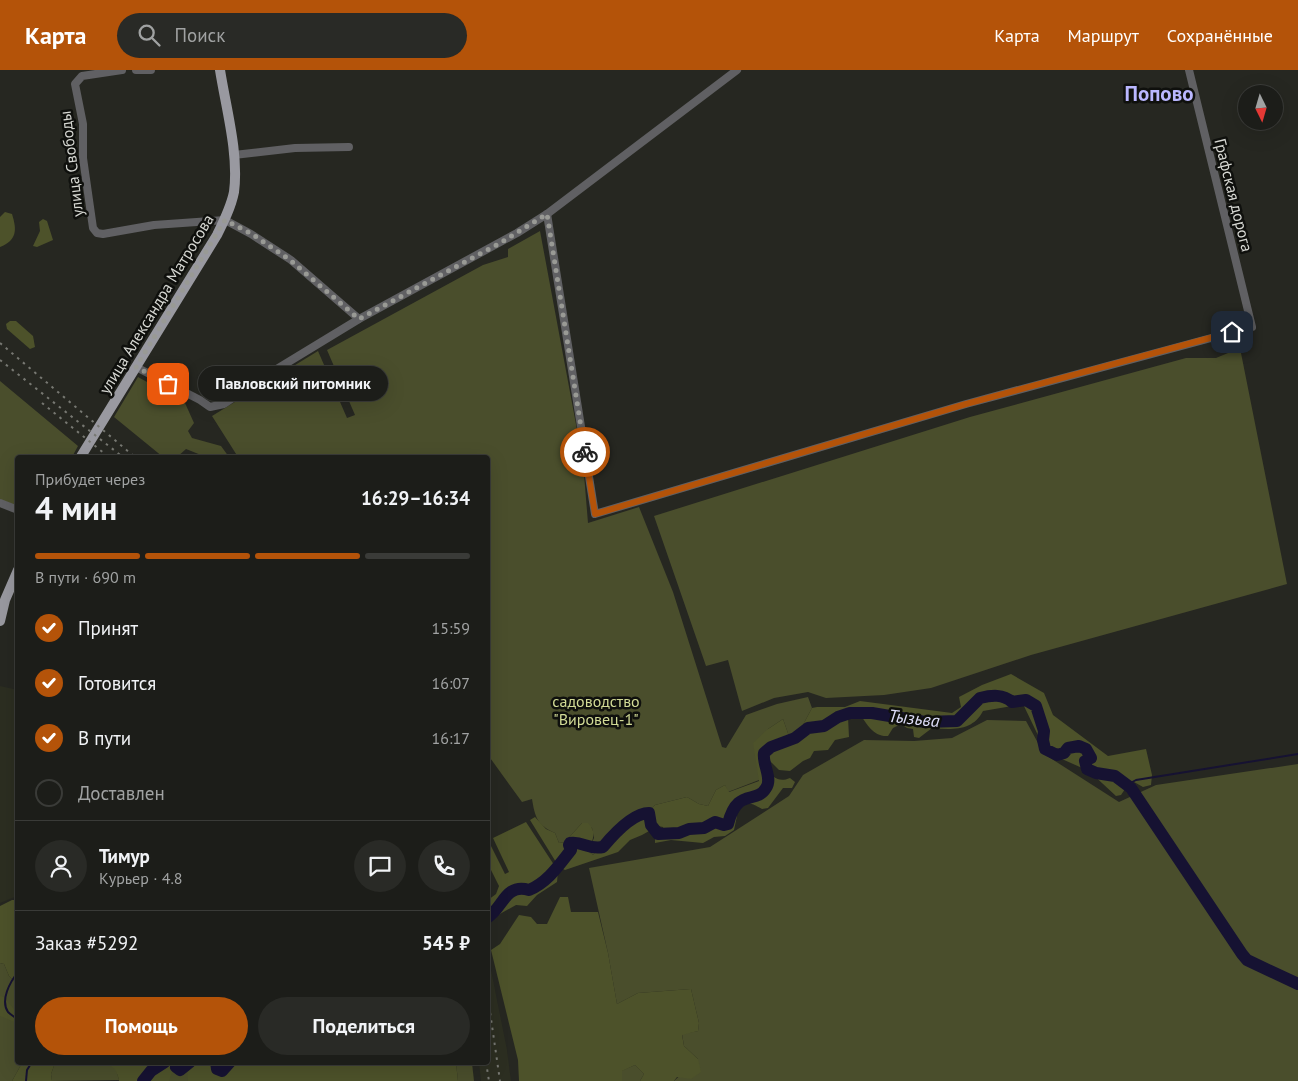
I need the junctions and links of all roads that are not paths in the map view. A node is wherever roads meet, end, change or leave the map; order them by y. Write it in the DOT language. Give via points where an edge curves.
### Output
graph roads {
  1 [pos="122,70"];
  2 [pos="136,70"];
  3 [pos="151,70"];
  4 [pos="220,70"];
  5 [pos="737,70"];
  6 [pos="1190,70"];
  7 [pos="349,147"];
  8 [pos="234,155"];
  9 [pos="547,214"];
  10 [pos="225,220"];
  11 [pos="359,319"];
  12 [pos="136,367"];
  13 [pos="82,455"];
  14 [pos="0,503"];
  15 [pos="15,509"];
  16 [pos="15,577"];
  17 [pos="0,621"];
  1 -- 10 [label="street, улица Свободы" via="82,76 75,84 93,228 97,234 154,225"];
  2 -- 3 [label="street"];
  4 -- 8 [label="main road, улица Александра Матросова"];
  5 -- 9 [label="street"];
  6 -- 9 [label="street, Графская дорога" via="1252,327 966,404 595,514"];
  7 -- 8 [label="street" via="295,148"];
  8 -- 10 [label="main road, улица Александра Матросова" via="234,193"];
  9 -- 11 [label="street"];
  10 -- 11 [label="street" via="290,260"];
  10 -- 12 [label="main road, улица Александра Матросова"];
  11 -- 12 [label="street" via="216,407 210,407"];
  12 -- 13 [label="main road, улица Александра Матросова"];
  14 -- 15 [label="street"];
  16 -- 17 [label="main road"];
}
